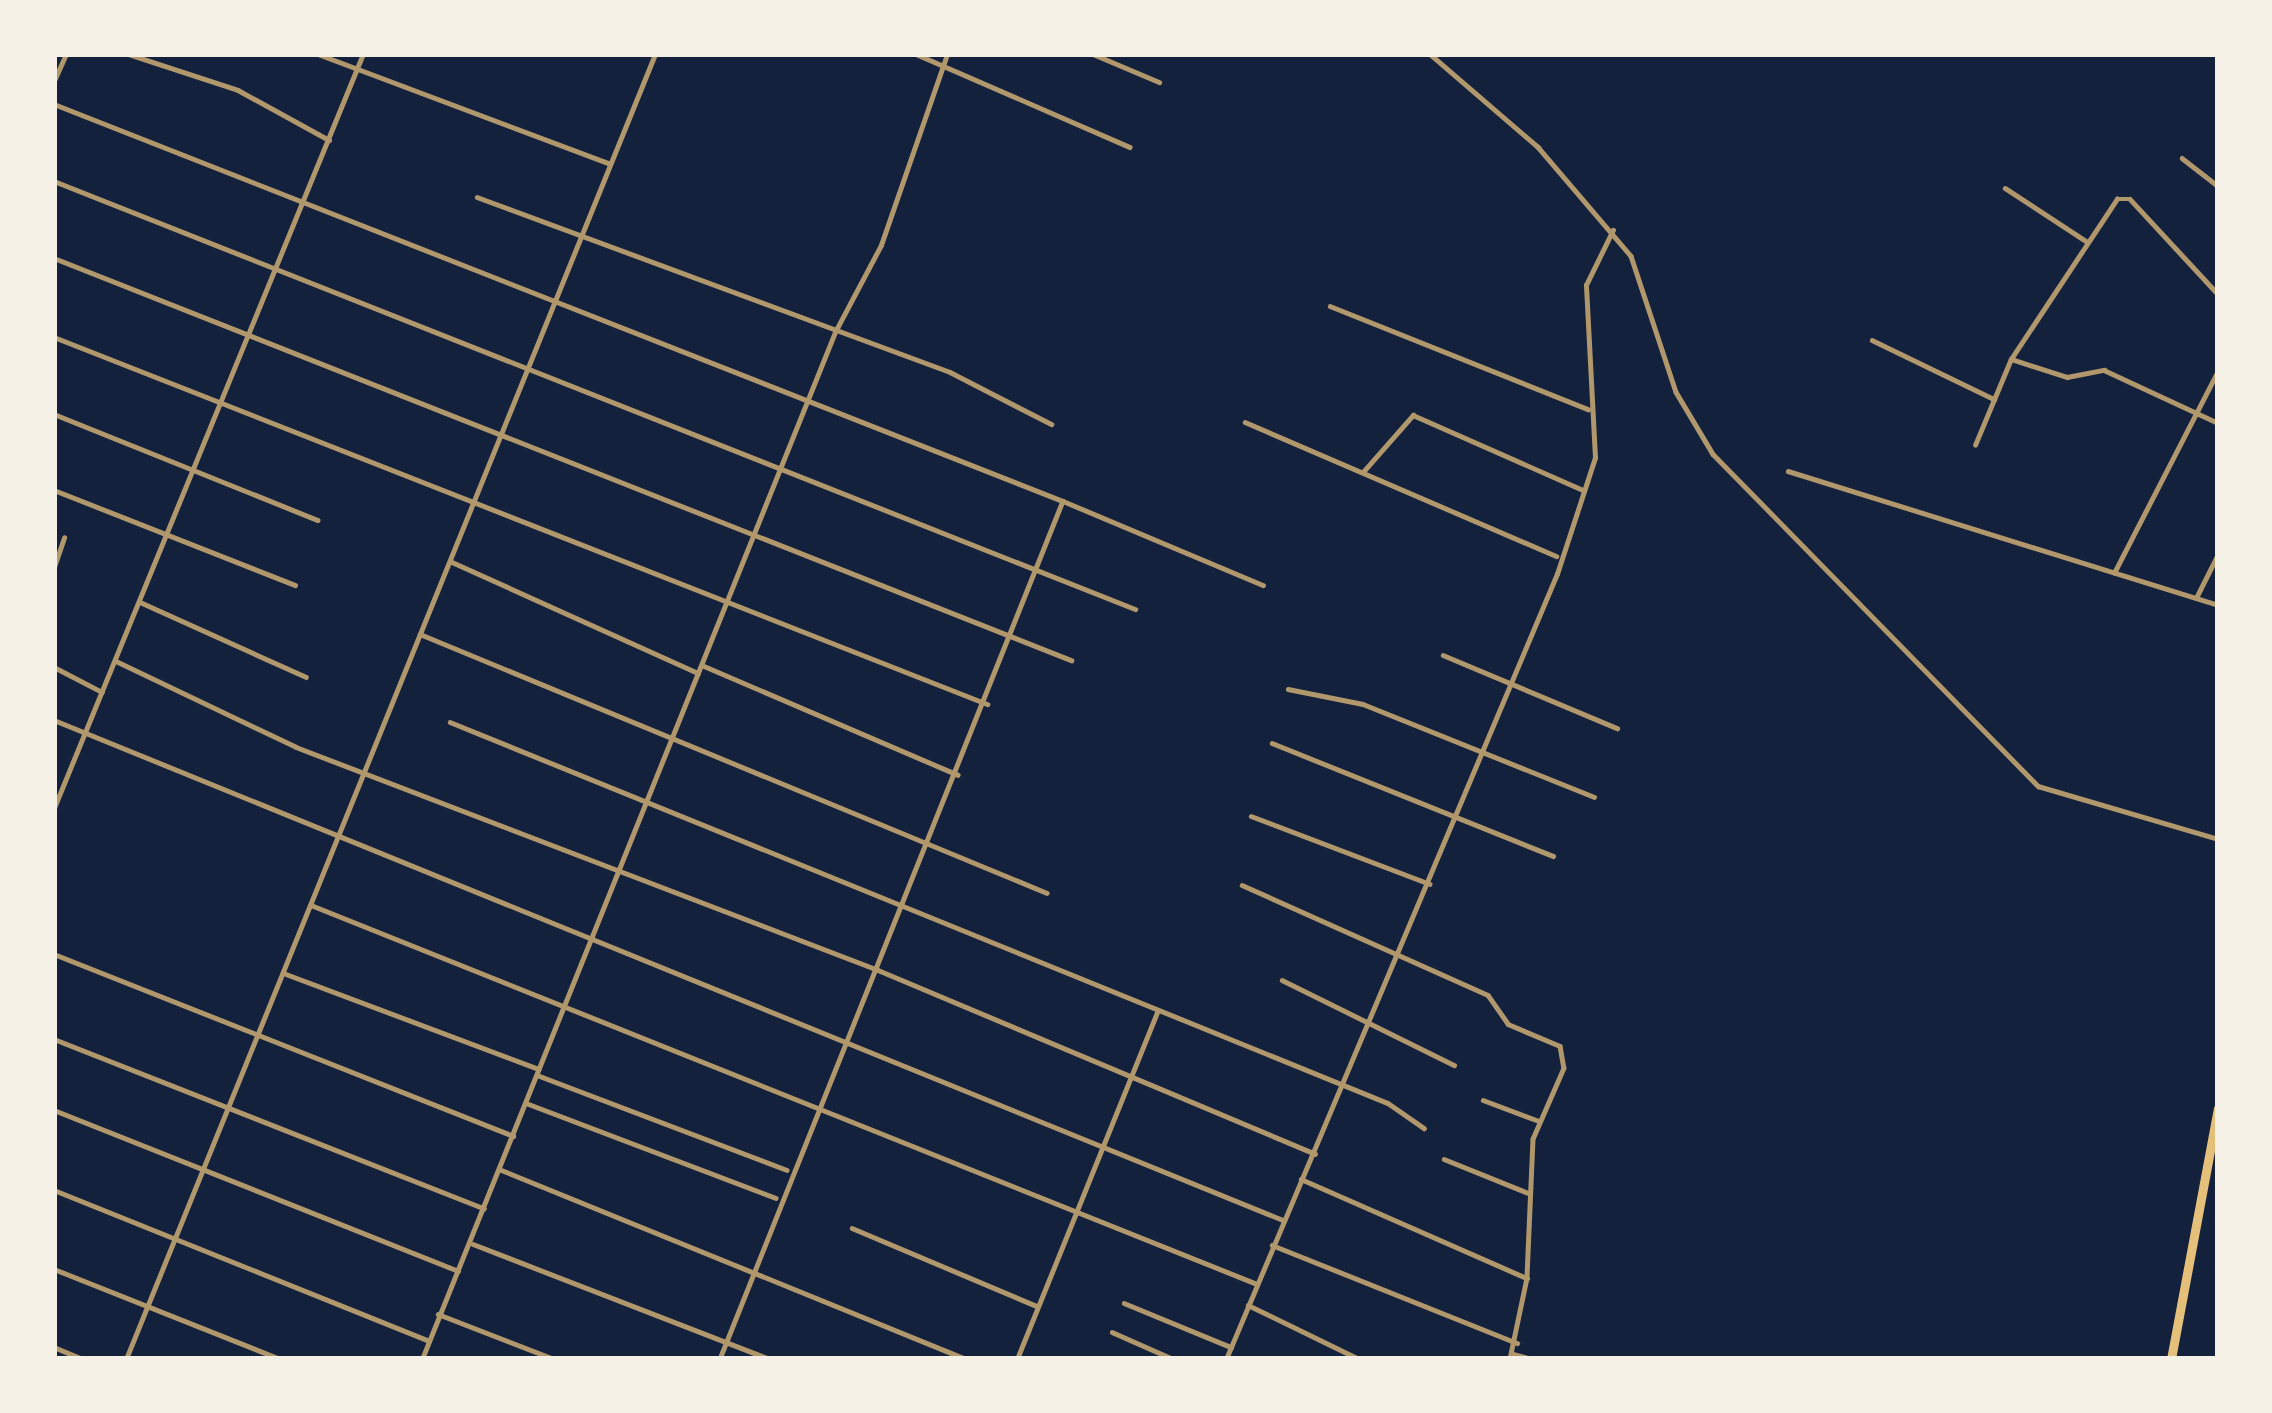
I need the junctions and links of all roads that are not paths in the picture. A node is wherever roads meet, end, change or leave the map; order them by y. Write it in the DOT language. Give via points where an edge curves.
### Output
graph roads {
  1 [pos="66,54"];
  2 [pos="128,54"];
  3 [pos="318,54"];
  4 [pos="363,54"];
  5 [pos="655,54"];
  6 [pos="916,54"];
  7 [pos="947,54"];
  8 [pos="1093,54"];
  9 [pos="1430,54"];
  10 [pos="2155,54"];
  11 [pos="2184,54"];
  12 [pos="942,65"];
  13 [pos="356,70"];
  14 [pos="54,81"];
  15 [pos="1159,82"];
  16 [pos="54,104"];
  17 [pos="329,140"];
  18 [pos="1130,147"];
  19 [pos="2182,158"];
  20 [pos="612,165"];
  21 [pos="54,181"];
  22 [pos="2218,185"];
  23 [pos="2005,188"];
  24 [pos="477,197"];
  25 [pos="302,207"];
  26 [pos="1613,230"];
  27 [pos="583,232"];
  28 [pos="2086,241"];
  29 [pos="54,258"];
  30 [pos="278,267"];
  31 [pos="2218,294"];
  32 [pos="553,303"];
  33 [pos="1330,305"];
  34 [pos="835,332"];
  35 [pos="54,338"];
  36 [pos="247,340"];
  37 [pos="1872,340"];
  38 [pos="2012,359"];
  39 [pos="527,366"];
  40 [pos="2218,371"];
  41 [pos="808,399"];
  42 [pos="1994,399"];
  43 [pos="222,404"];
  44 [pos="1588,410"];
  45 [pos="2194,412"];
  46 [pos="54,414"];
  47 [pos="1245,422"];
  48 [pos="2218,423"];
  49 [pos="1051,424"];
  50 [pos="501,433"];
  51 [pos="1976,446"];
  52 [pos="189,470"];
  53 [pos="779,470"];
  54 [pos="1789,472"];
  55 [pos="1362,473"];
  56 [pos="54,490"];
  57 [pos="1582,490"];
  58 [pos="475,496"];
  59 [pos="1063,500"];
  60 [pos="319,520"];
  61 [pos="162,536"];
  62 [pos="753,536"];
  63 [pos="64,538"];
  64 [pos="2218,554"];
  65 [pos="1556,556"];
  66 [pos="449,561"];
  67 [pos="54,567"];
  68 [pos="2114,572"];
  69 [pos="1038,574"];
  70 [pos="1263,585"];
  71 [pos="295,586"];
  72 [pos="2196,598"];
  73 [pos="140,602"];
  74 [pos="728,602"];
  75 [pos="2218,605"];
  76 [pos="1135,609"];
  77 [pos="420,634"];
  78 [pos="1013,638"];
  79 [pos="1443,655"];
  80 [pos="1071,660"];
  81 [pos="116,661"];
  82 [pos="54,668"];
  83 [pos="700,669"];
  84 [pos="306,677"];
  85 [pos="1515,683"];
  86 [pos="1288,689"];
  87 [pos="103,692"];
  88 [pos="987,704"];
  89 [pos="54,720"];
  90 [pos="450,722"];
  91 [pos="1617,728"];
  92 [pos="86,733"];
  93 [pos="673,735"];
  94 [pos="1273,743"];
  95 [pos="1485,750"];
  96 [pos="365,770"];
  97 [pos="958,775"];
  98 [pos="1594,797"];
  99 [pos="646,802"];
  100 [pos="55,804"];
  101 [pos="1251,815"];
  102 [pos="1457,819"];
  103 [pos="932,838"];
  104 [pos="338,839"];
  105 [pos="2218,839"];
  106 [pos="1553,856"];
  107 [pos="619,869"];
  108 [pos="1430,884"];
  109 [pos="1242,885"];
  110 [pos="1047,892"];
  111 [pos="311,905"];
  112 [pos="904,907"];
  113 [pos="591,940"];
  114 [pos="54,954"];
  115 [pos="1402,954"];
  116 [pos="878,970"];
  117 [pos="284,974"];
  118 [pos="1282,980"];
  119 [pos="566,1002"];
  120 [pos="1157,1012"];
  121 [pos="1373,1022"];
  122 [pos="259,1035"];
  123 [pos="54,1039"];
  124 [pos="849,1041"];
  125 [pos="1454,1065"];
  126 [pos="538,1072"];
  127 [pos="1130,1077"];
  128 [pos="1346,1090"];
  129 [pos="1483,1100"];
  130 [pos="526,1103"];
  131 [pos="821,1108"];
  132 [pos="2218,1108"];
  133 [pos="230,1109"];
  134 [pos="54,1110"];
  135 [pos="1539,1121"];
  136 [pos="1424,1128"];
  137 [pos="512,1136"];
  138 [pos="1102,1148"];
  139 [pos="1315,1154"];
  140 [pos="1444,1159"];
  141 [pos="499,1169"];
  142 [pos="787,1169"];
  143 [pos="204,1170"];
  144 [pos="1300,1178"];
  145 [pos="54,1190"];
  146 [pos="1528,1193"];
  147 [pos="776,1198"];
  148 [pos="484,1208"];
  149 [pos="1078,1210"];
  150 [pos="1283,1220"];
  151 [pos="852,1228"];
  152 [pos="176,1239"];
  153 [pos="471,1243"];
  154 [pos="1272,1245"];
  155 [pos="54,1270"];
  156 [pos="755,1270"];
  157 [pos="458,1271"];
  158 [pos="1527,1278"];
  159 [pos="1257,1284"];
  160 [pos="1124,1303"];
  161 [pos="1248,1305"];
  162 [pos="148,1306"];
  163 [pos="1037,1306"];
  164 [pos="439,1314"];
  165 [pos="1112,1333"];
  166 [pos="429,1341"];
  167 [pos="727,1342"];
  168 [pos="1516,1343"];
  169 [pos="54,1347"];
  170 [pos="1231,1347"];
  171 [pos="1512,1356"];
  172 [pos="82,1359"];
  173 [pos="126,1359"];
  174 [pos="280,1359"];
  175 [pos="422,1359"];
  176 [pos="554,1359"];
  177 [pos="720,1359"];
  178 [pos="770,1359"];
  179 [pos="966,1359"];
  180 [pos="1016,1359"];
  181 [pos="1173,1359"];
  182 [pos="1226,1359"];
  183 [pos="1359,1359"];
  184 [pos="1532,1359"];
  185 [pos="2171,1359"];
  1 -- 14 [label="street"];
  2 -- 17 [label="street" via="238,90"];
  3 -- 13 [label="street"];
  4 -- 13 [label="street"];
  5 -- 20 [label="street"];
  6 -- 12 [label="street"];
  7 -- 12 [label="street"];
  8 -- 15 [label="street"];
  9 -- 26 [label="street" via="1538,147"];
  10 -- 11 [label="street"];
  12 -- 18 [label="street"];
  12 -- 34 [label="street" via="881,245"];
  13 -- 17 [label="street"];
  13 -- 20 [label="street"];
  16 -- 25 [label="street"];
  17 -- 25 [label="street"];
  19 -- 22 [label="street"];
  20 -- 27 [label="street"];
  21 -- 30 [label="street"];
  23 -- 28 [label="street"];
  24 -- 27 [label="street"];
  25 -- 30 [label="street"];
  25 -- 32 [label="street"];
  26 -- 44 [label="street" via="1586,285"];
  26 -- 105 [label="street" via="1713,454 2038,786"];
  27 -- 32 [label="street"];
  27 -- 34 [label="street"];
  28 -- 31 [label="street" via="2123,196"];
  28 -- 38 [label="street"];
  29 -- 36 [label="street"];
  30 -- 36 [label="street"];
  30 -- 39 [label="street"];
  32 -- 39 [label="street"];
  32 -- 41 [label="street"];
  33 -- 44 [label="street"];
  34 -- 41 [label="street"];
  34 -- 49 [label="street" via="950,372"];
  35 -- 43 [label="street"];
  36 -- 43 [label="street"];
  36 -- 50 [label="street"];
  37 -- 42 [label="street"];
  38 -- 42 [label="street"];
  38 -- 45 [label="street" via="2067,377 2104,370"];
  39 -- 50 [label="street"];
  39 -- 53 [label="street"];
  40 -- 45 [label="street"];
  41 -- 53 [label="street"];
  41 -- 59 [label="street"];
  42 -- 51 [label="street"];
  43 -- 52 [label="street"];
  43 -- 58 [label="street"];
  44 -- 57 [label="street" via="1595,458"];
  45 -- 48 [label="street"];
  45 -- 68 [label="street"];
  46 -- 52 [label="street"];
  47 -- 55 [label="street"];
  50 -- 58 [label="street"];
  50 -- 62 [label="street"];
  52 -- 60 [label="street"];
  52 -- 61 [label="street"];
  53 -- 62 [label="street"];
  53 -- 69 [label="street"];
  54 -- 68 [label="street"];
  55 -- 57 [label="street" via="1413,415"];
  55 -- 65 [label="street"];
  56 -- 61 [label="street"];
  57 -- 65 [label="street"];
  58 -- 66 [label="street"];
  58 -- 74 [label="street"];
  59 -- 69 [label="street"];
  59 -- 70 [label="street"];
  61 -- 71 [label="street"];
  61 -- 73 [label="street"];
  62 -- 74 [label="street"];
  62 -- 78 [label="street"];
  63 -- 67 [label="street"];
  64 -- 72 [label="street"];
  65 -- 85 [label="street"];
  66 -- 77 [label="street"];
  66 -- 83 [label="street"];
  68 -- 72 [label="street"];
  69 -- 76 [label="street"];
  69 -- 78 [label="street"];
  72 -- 75 [label="street"];
  73 -- 81 [label="street"];
  73 -- 84 [label="street"];
  74 -- 83 [label="street"];
  74 -- 88 [label="street"];
  77 -- 93 [label="street"];
  77 -- 96 [label="street"];
  78 -- 80 [label="street"];
  78 -- 88 [label="street"];
  79 -- 85 [label="street"];
  81 -- 87 [label="street"];
  81 -- 96 [label="street"];
  82 -- 87 [label="street"];
  83 -- 93 [label="street"];
  83 -- 97 [label="street"];
  85 -- 91 [label="street"];
  85 -- 95 [label="street"];
  86 -- 95 [label="street"];
  87 -- 92 [label="street"];
  88 -- 97 [label="street"];
  89 -- 92 [label="street"];
  90 -- 99 [label="street"];
  92 -- 100 [label="street"];
  92 -- 104 [label="street"];
  93 -- 99 [label="street"];
  93 -- 103 [label="street"];
  94 -- 102 [label="street"];
  95 -- 98 [label="street"];
  95 -- 102 [label="street"];
  96 -- 104 [label="street"];
  96 -- 107 [label="street"];
  97 -- 103 [label="street"];
  99 -- 107 [label="street"];
  99 -- 112 [label="street"];
  101 -- 108 [label="street"];
  102 -- 106 [label="street"];
  102 -- 108 [label="street"];
  103 -- 110 [label="street"];
  103 -- 112 [label="street"];
  104 -- 111 [label="street"];
  104 -- 113 [label="street"];
  107 -- 113 [label="street"];
  107 -- 116 [label="street"];
  108 -- 115 [label="street"];
  109 -- 115 [label="street"];
  111 -- 117 [label="street"];
  111 -- 119 [label="street"];
  112 -- 116 [label="street"];
  112 -- 120 [label="street"];
  113 -- 119 [label="street"];
  113 -- 124 [label="street"];
  114 -- 122 [label="street"];
  115 -- 121 [label="street"];
  115 -- 135 [label="street" via="1560,1046 1564,1068"];
  116 -- 124 [label="street"];
  116 -- 127 [label="street"];
  117 -- 122 [label="street"];
  117 -- 126 [label="street"];
  118 -- 121 [label="street"];
  119 -- 126 [label="street"];
  119 -- 131 [label="street"];
  120 -- 127 [label="street"];
  120 -- 128 [label="street"];
  121 -- 125 [label="street"];
  121 -- 128 [label="street"];
  122 -- 133 [label="street"];
  122 -- 137 [label="street"];
  123 -- 133 [label="street"];
  124 -- 131 [label="street"];
  124 -- 138 [label="street"];
  126 -- 130 [label="street"];
  126 -- 142 [label="street"];
  127 -- 138 [label="street"];
  127 -- 139 [label="street"];
  128 -- 136 [label="street"];
  128 -- 139 [label="street"];
  129 -- 135 [label="street"];
  130 -- 137 [label="street"];
  130 -- 147 [label="street"];
  131 -- 142 [label="street"];
  131 -- 149 [label="street"];
  132 -- 185 [label="highway"];
  133 -- 143 [label="street"];
  133 -- 148 [label="street"];
  134 -- 143 [label="street"];
  135 -- 146 [label="street"];
  137 -- 141 [label="street"];
  138 -- 149 [label="street"];
  138 -- 150 [label="street"];
  139 -- 144 [label="street"];
  140 -- 146 [label="street"];
  141 -- 148 [label="street"];
  141 -- 156 [label="street"];
  142 -- 147 [label="street"];
  143 -- 152 [label="street"];
  143 -- 157 [label="street"];
  144 -- 150 [label="street"];
  144 -- 158 [label="street"];
  145 -- 152 [label="street"];
  146 -- 158 [label="street"];
  147 -- 156 [label="street"];
  148 -- 153 [label="street"];
  149 -- 159 [label="street"];
  149 -- 163 [label="street"];
  150 -- 154 [label="street"];
  151 -- 163 [label="street"];
  152 -- 162 [label="street"];
  152 -- 166 [label="street"];
  153 -- 157 [label="street"];
  153 -- 167 [label="street"];
  154 -- 159 [label="street"];
  154 -- 168 [label="street"];
  155 -- 162 [label="street"];
  156 -- 167 [label="street"];
  156 -- 179 [label="street"];
  157 -- 164 [label="street"];
  158 -- 168 [label="street"];
  159 -- 161 [label="street"];
  160 -- 170 [label="street"];
  161 -- 170 [label="street"];
  161 -- 183 [label="street"];
  162 -- 173 [label="street"];
  162 -- 174 [label="street"];
  163 -- 180 [label="street"];
  164 -- 166 [label="street"];
  164 -- 176 [label="street"];
  165 -- 181 [label="street"];
  166 -- 175 [label="street"];
  167 -- 177 [label="street"];
  167 -- 178 [label="street"];
  168 -- 171 [label="street"];
  169 -- 172 [label="street"];
  170 -- 182 [label="street"];
  171 -- 184 [label="street"];
}
